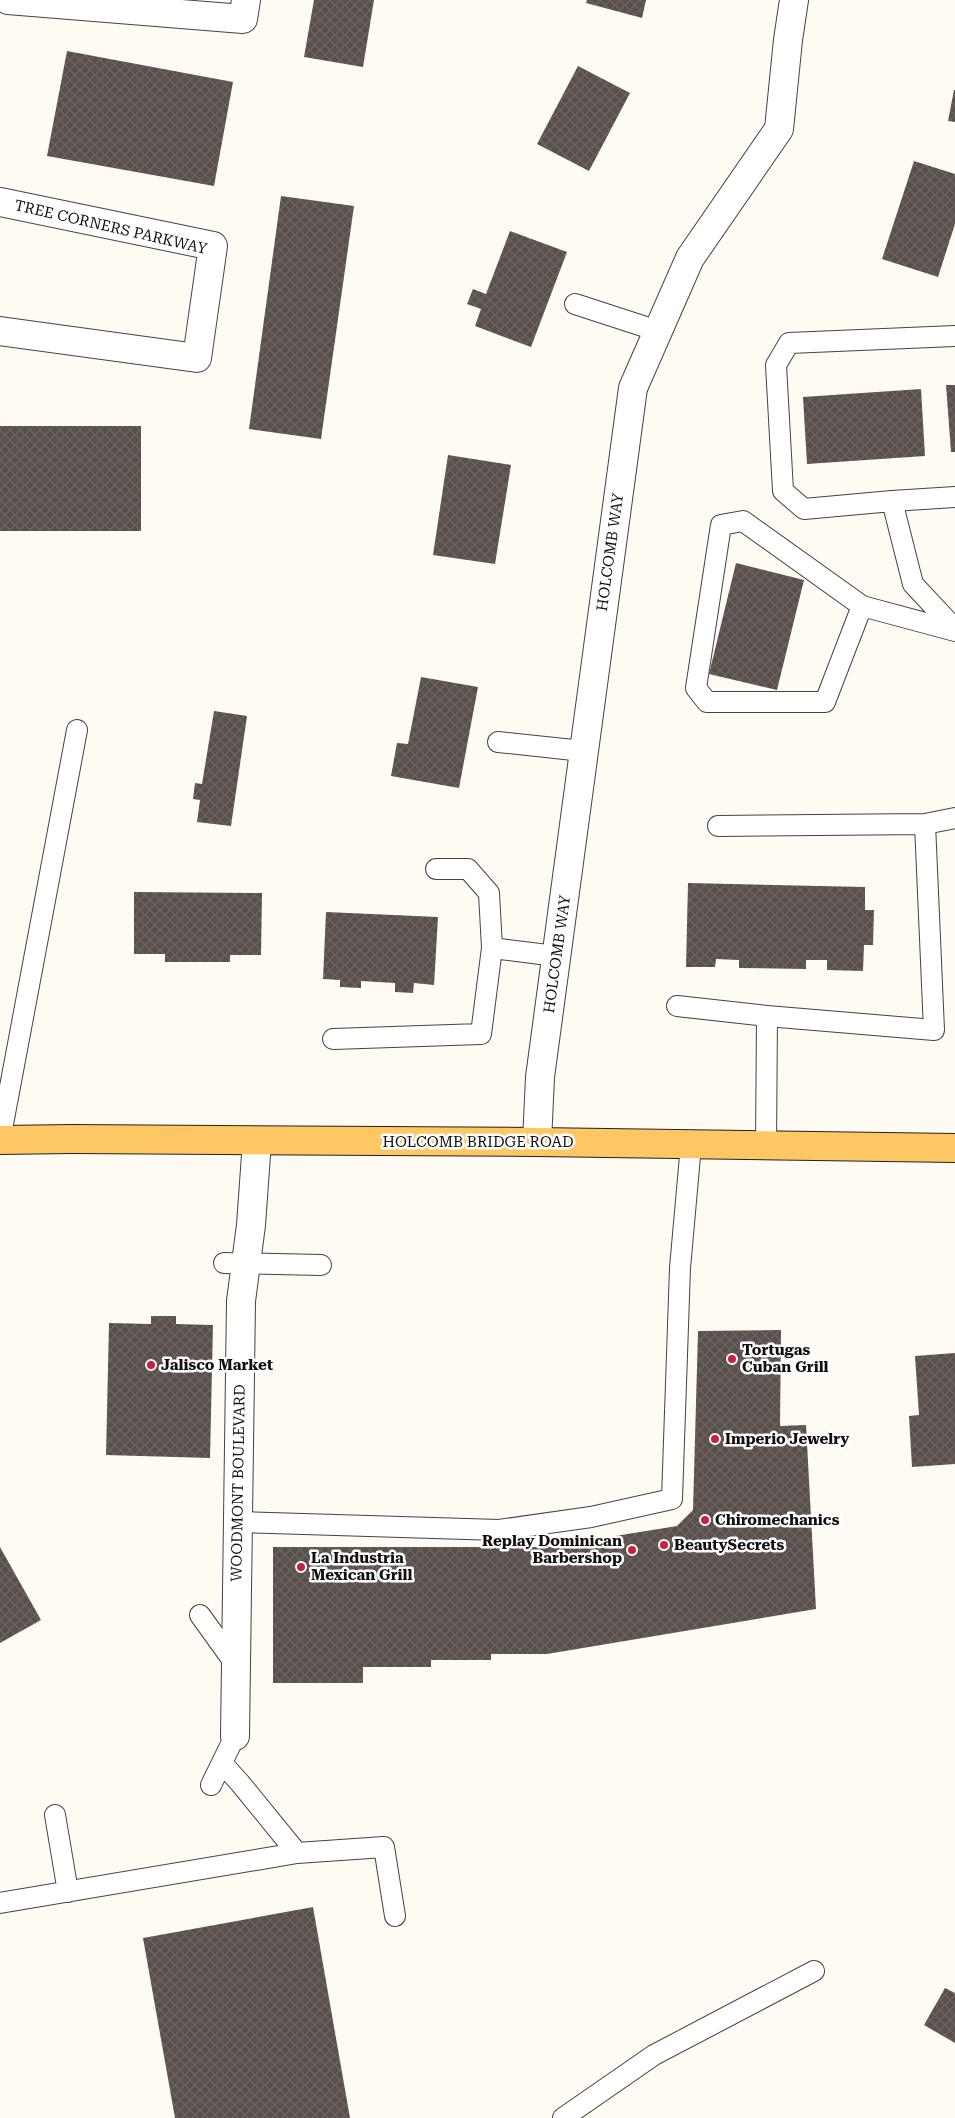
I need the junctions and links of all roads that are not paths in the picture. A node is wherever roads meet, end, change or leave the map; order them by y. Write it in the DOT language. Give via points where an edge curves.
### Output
graph roads {
  1 [pos="8,0"];
  2 [pos="246,0"];
  3 [pos="794,0"];
  4 [pos="0,202"];
  5 [pos="576,304"];
  6 [pos="658,331"];
  7 [pos="0,332"];
  8 [pos="955,336"];
  9 [pos="955,497"];
  10 [pos="892,501"];
  11 [pos="862,606"];
  12 [pos="955,630"];
  13 [pos="77,730"];
  14 [pos="498,742"];
  15 [pos="584,750"];
  16 [pos="955,818"];
  17 [pos="924,824"];
  18 [pos="718,826"];
  19 [pos="436,869"];
  20 [pos="492,948"];
  21 [pos="556,956"];
  22 [pos="677,1006"];
  23 [pos="767,1016"];
  24 [pos="333,1039"];
  25 [pos="0,1140"];
  26 [pos="257,1141"];
  27 [pos="537,1142"];
  28 [pos="691,1145"];
  29 [pos="766,1146"];
  30 [pos="955,1148"];
  31 [pos="235,1264"];
  32 [pos="321,1265"];
  33 [pos="237,1522"];
  34 [pos="200,1615"];
  35 [pos="236,1665"];
  36 [pos="234,1736"];
  37 [pos="222,1763"];
  38 [pos="211,1785"];
  39 [pos="55,1815"];
  40 [pos="297,1853"];
  41 [pos="68,1892"];
  42 [pos="0,1903"];
  43 [pos="396,1916"];
  44 [pos="814,1971"];
  45 [pos="563,2118"];
  1 -- 2 [label="street" via="243,19"];
  3 -- 6 [label="street, HOLCOMB WAY" via="779,129 690,258"];
  4 -- 7 [label="street, TREE CORNERS PARKWAY" via="213,246 197,358"];
  5 -- 6 [label="lane"];
  6 -- 15 [label="street, HOLCOMB WAY" via="633,388"];
  8 -- 10 [label="lane" via="789,343 776,365 783,490 804,510"];
  9 -- 10 [label="lane"];
  10 -- 12 [label="lane" via="913,584"];
  11 -- 11 [label="lane" via="743,521 721,525 696,688 708,702 825,702"];
  11 -- 12 [label="lane"];
  13 -- 25 [label="lane"];
  14 -- 15 [label="lane"];
  15 -- 21 [label="street, HOLCOMB WAY"];
  16 -- 17 [label="lane"];
  17 -- 18 [label="lane"];
  17 -- 23 [label="lane" via="934,1030"];
  19 -- 20 [label="lane" via="468,870 489,893"];
  20 -- 21 [label="lane"];
  20 -- 24 [label="lane" via="482,1034"];
  21 -- 27 [label="street, HOLCOMB WAY" via="540,1077"];
  22 -- 23 [label="lane"];
  23 -- 29 [label="lane"];
  25 -- 26 [label="main road, HOLCOMB BRIDGE ROAD"];
  26 -- 27 [label="main road, HOLCOMB BRIDGE ROAD"];
  26 -- 31 [label="street, WOODMONT BOULEVARD"];
  27 -- 28 [label="main road, HOLCOMB BRIDGE ROAD"];
  28 -- 29 [label="main road, HOLCOMB BRIDGE ROAD"];
  28 -- 33 [label="lane" via="680,1268 672,1499 591,1517 499,1530"];
  29 -- 30 [label="main road, HOLCOMB BRIDGE ROAD"];
  31 -- 32 [label="lane"];
  31 -- 33 [label="street, WOODMONT BOULEVARD" via="242,1301"];
  33 -- 35 [label="street, WOODMONT BOULEVARD"];
  34 -- 35 [label="lane"];
  35 -- 36 [label="street, WOODMONT BOULEVARD"];
  36 -- 37 [label="lane"];
  37 -- 38 [label="lane"];
  37 -- 40 [label="lane"];
  39 -- 41 [label="lane"];
  40 -- 41 [label="lane"];
  40 -- 43 [label="lane" via="384,1847"];
  41 -- 42 [label="lane"];
  44 -- 45 [label="lane" via="654,2055"];
}
